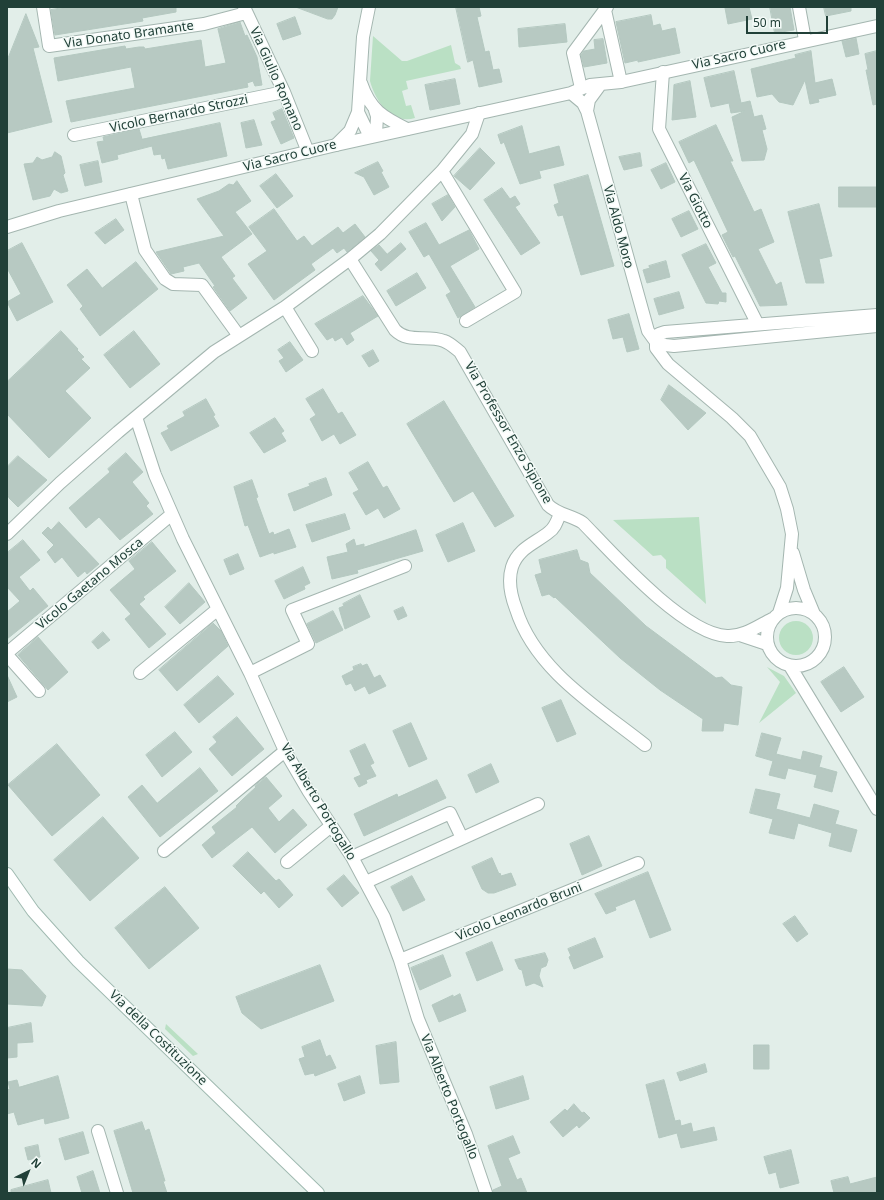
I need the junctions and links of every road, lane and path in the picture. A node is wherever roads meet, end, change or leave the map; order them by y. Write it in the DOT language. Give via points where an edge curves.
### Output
graph roads {
  1 [pos="43,7"];
  2 [pos="368,7"];
  3 [pos="799,7"];
  4 [pos="606,8"];
  5 [pos="245,10"];
  6 [pos="877,26"];
  7 [pos="806,40"];
  8 [pos="663,72"];
  9 [pos="360,80"];
  10 [pos="621,82"];
  11 [pos="600,85"];
  12 [pos="576,90"];
  13 [pos="284,92"];
  14 [pos="375,110"];
  15 [pos="587,111"];
  16 [pos="358,112"];
  17 [pos="479,113"];
  18 [pos="406,129"];
  19 [pos="74,135"];
  20 [pos="373,136"];
  21 [pos="336,144"];
  22 [pos="308,152"];
  23 [pos="442,171"];
  24 [pos="131,194"];
  25 [pos="8,225"];
  26 [pos="350,259"];
  27 [pos="285,307"];
  28 [pos="877,315"];
  29 [pos="466,321"];
  30 [pos="757,323"];
  31 [pos="846,323"];
  32 [pos="877,326"];
  33 [pos="239,336"];
  34 [pos="656,342"];
  35 [pos="668,346"];
  36 [pos="312,351"];
  37 [pos="668,364"];
  38 [pos="136,417"];
  39 [pos="172,514"];
  40 [pos="560,514"];
  41 [pos="7,534"];
  42 [pos="791,546"];
  43 [pos="405,566"];
  44 [pos="218,608"];
  45 [pos="814,614"];
  46 [pos="775,616"];
  47 [pos="740,635"];
  48 [pos="767,644"];
  49 [pos="7,654"];
  50 [pos="807,664"];
  51 [pos="790,666"];
  52 [pos="140,673"];
  53 [pos="250,673"];
  54 [pos="39,692"];
  55 [pos="808,694"];
  56 [pos="645,745"];
  57 [pos="285,751"];
  58 [pos="538,804"];
  59 [pos="877,809"];
  60 [pos="331,826"];
  61 [pos="462,838"];
  62 [pos="164,851"];
  63 [pos="352,857"];
  64 [pos="287,862"];
  65 [pos="638,863"];
  66 [pos="7,874"];
  67 [pos="366,882"];
  68 [pos="400,960"];
  69 [pos="98,1131"];
  70 [pos="117,1193"];
  71 [pos="318,1193"];
  72 [pos="486,1193"];
  1 -- 5 [label="street, Via Donato Bramante" via="49,46 204,24"];
  2 -- 9 [label="street" via="362,37"];
  3 -- 7 [label="street"];
  4 -- 10 [label="street"];
  4 -- 12 [label="street" via="573,53"];
  5 -- 13 [label="street, Via Giulio Romano"];
  6 -- 7 [label="street, Via Sacro Cuore"];
  7 -- 8 [label="street, Via Sacro Cuore"];
  8 -- 10 [label="street, Via Sacro Cuore"];
  8 -- 30 [label="street, Via Giotto" via="659,129"];
  9 -- 14 [label="street"];
  9 -- 16 [label="street"];
  10 -- 11 [label="street, Via Sacro Cuore"];
  11 -- 12 [label="street, Via Sacro Cuore"];
  11 -- 15 [label="street" via="589,100"];
  12 -- 15 [label="street"];
  12 -- 17 [label="street, Via Sacro Cuore"];
  13 -- 19 [label="street, Vicolo Bernardo Strozzi"];
  13 -- 22 [label="street, Via Giulio Romano"];
  14 -- 18 [label="street" via="384,118"];
  14 -- 20 [label="street" via="377,116"];
  15 -- 34 [label="street, Via Aldo Moro" via="633,282 648,331"];
  16 -- 20 [label="street"];
  16 -- 21 [label="street" via="350,131"];
  17 -- 18 [label="street, Via Sacro Cuore"];
  17 -- 23 [label="street" via="472,134"];
  18 -- 20 [label="street, Via Sacro Cuore"];
  20 -- 21 [label="street, Via Sacro Cuore"];
  21 -- 22 [label="street, Via Sacro Cuore"];
  22 -- 24 [label="street, Via Sacro Cuore"];
  23 -- 26 [label="street" via="403,213"];
  23 -- 29 [label="street" via="515,292"];
  24 -- 25 [label="street, Via Sacro Cuore"];
  24 -- 33 [label="street" via="145,250 165,279 173,284 202,285"];
  26 -- 27 [label="street"];
  26 -- 40 [label="street, Via Professor Enzo Sipione" via="400,335 408,338 438,339 460,352 548,505"];
  27 -- 33 [label="street"];
  27 -- 36 [label="street"];
  28 -- 31 [label="street"];
  30 -- 31 [label="street"];
  30 -- 34 [label="street" via="665,332 659,334"];
  31 -- 32 [label="street"];
  31 -- 35 [label="street"];
  33 -- 38 [label="street" via="214,352"];
  34 -- 35 [label="street"];
  34 -- 37 [label="street, Via Aldo Moro" via="656,348"];
  35 -- 37 [label="street"];
  37 -- 42 [label="street" via="750,436 780,487 789,515"];
  38 -- 39 [label="street, Via Alberto Portogallo" via="155,475"];
  38 -- 41 [label="street" via="60,483"];
  39 -- 44 [label="street, Via Alberto Portogallo"];
  39 -- 49 [label="street, Vicolo Gaetano Mosca"];
  40 -- 47 [label="street, Via Professor Enzo Sipione" via="583,523 648,589 685,618 712,633"];
  40 -- 56 [label="street" via="556,525 527,546 513,565 510,577 518,618 524,632 552,669"];
  42 -- 45 [label="street"];
  42 -- 46 [label="street" via="787,588"];
  43 -- 53 [label="street" via="292,610 308,644"];
  44 -- 52 [label="street"];
  44 -- 53 [label="street, Via Alberto Portogallo"];
  45 -- 46 [label="street" via="806,609 796,608 787,609"];
  45 -- 50 [label="street" via="824,628 824,645 815,660"];
  46 -- 47 [label="street"];
  46 -- 48 [label="street" via="766,635"];
  47 -- 48 [label="street"];
  48 -- 51 [label="street" via="771,654"];
  49 -- 54 [label="street"];
  50 -- 51 [label="street"];
  50 -- 55 [label="street"];
  51 -- 55 [label="street"];
  53 -- 57 [label="street, Via Alberto Portogallo"];
  55 -- 59 [label="street"];
  57 -- 60 [label="street, Via Alberto Portogallo"];
  57 -- 62 [label="street"];
  58 -- 61 [label="street"];
  60 -- 63 [label="street, Via Alberto Portogallo"];
  60 -- 64 [label="street"];
  61 -- 63 [label="street" via="450,813"];
  61 -- 67 [label="street"];
  63 -- 67 [label="street, Via Alberto Portogallo"];
  65 -- 68 [label="street, Vicolo Leonardo Bruni"];
  66 -- 71 [label="street, Via della Costituzione" via="33,911 78,961"];
  67 -- 68 [label="street, Via Alberto Portogallo" via="384,917"];
  68 -- 72 [label="street, Via Alberto Portogallo" via="418,1019 466,1134"];
  69 -- 70 [label="street"];
}
